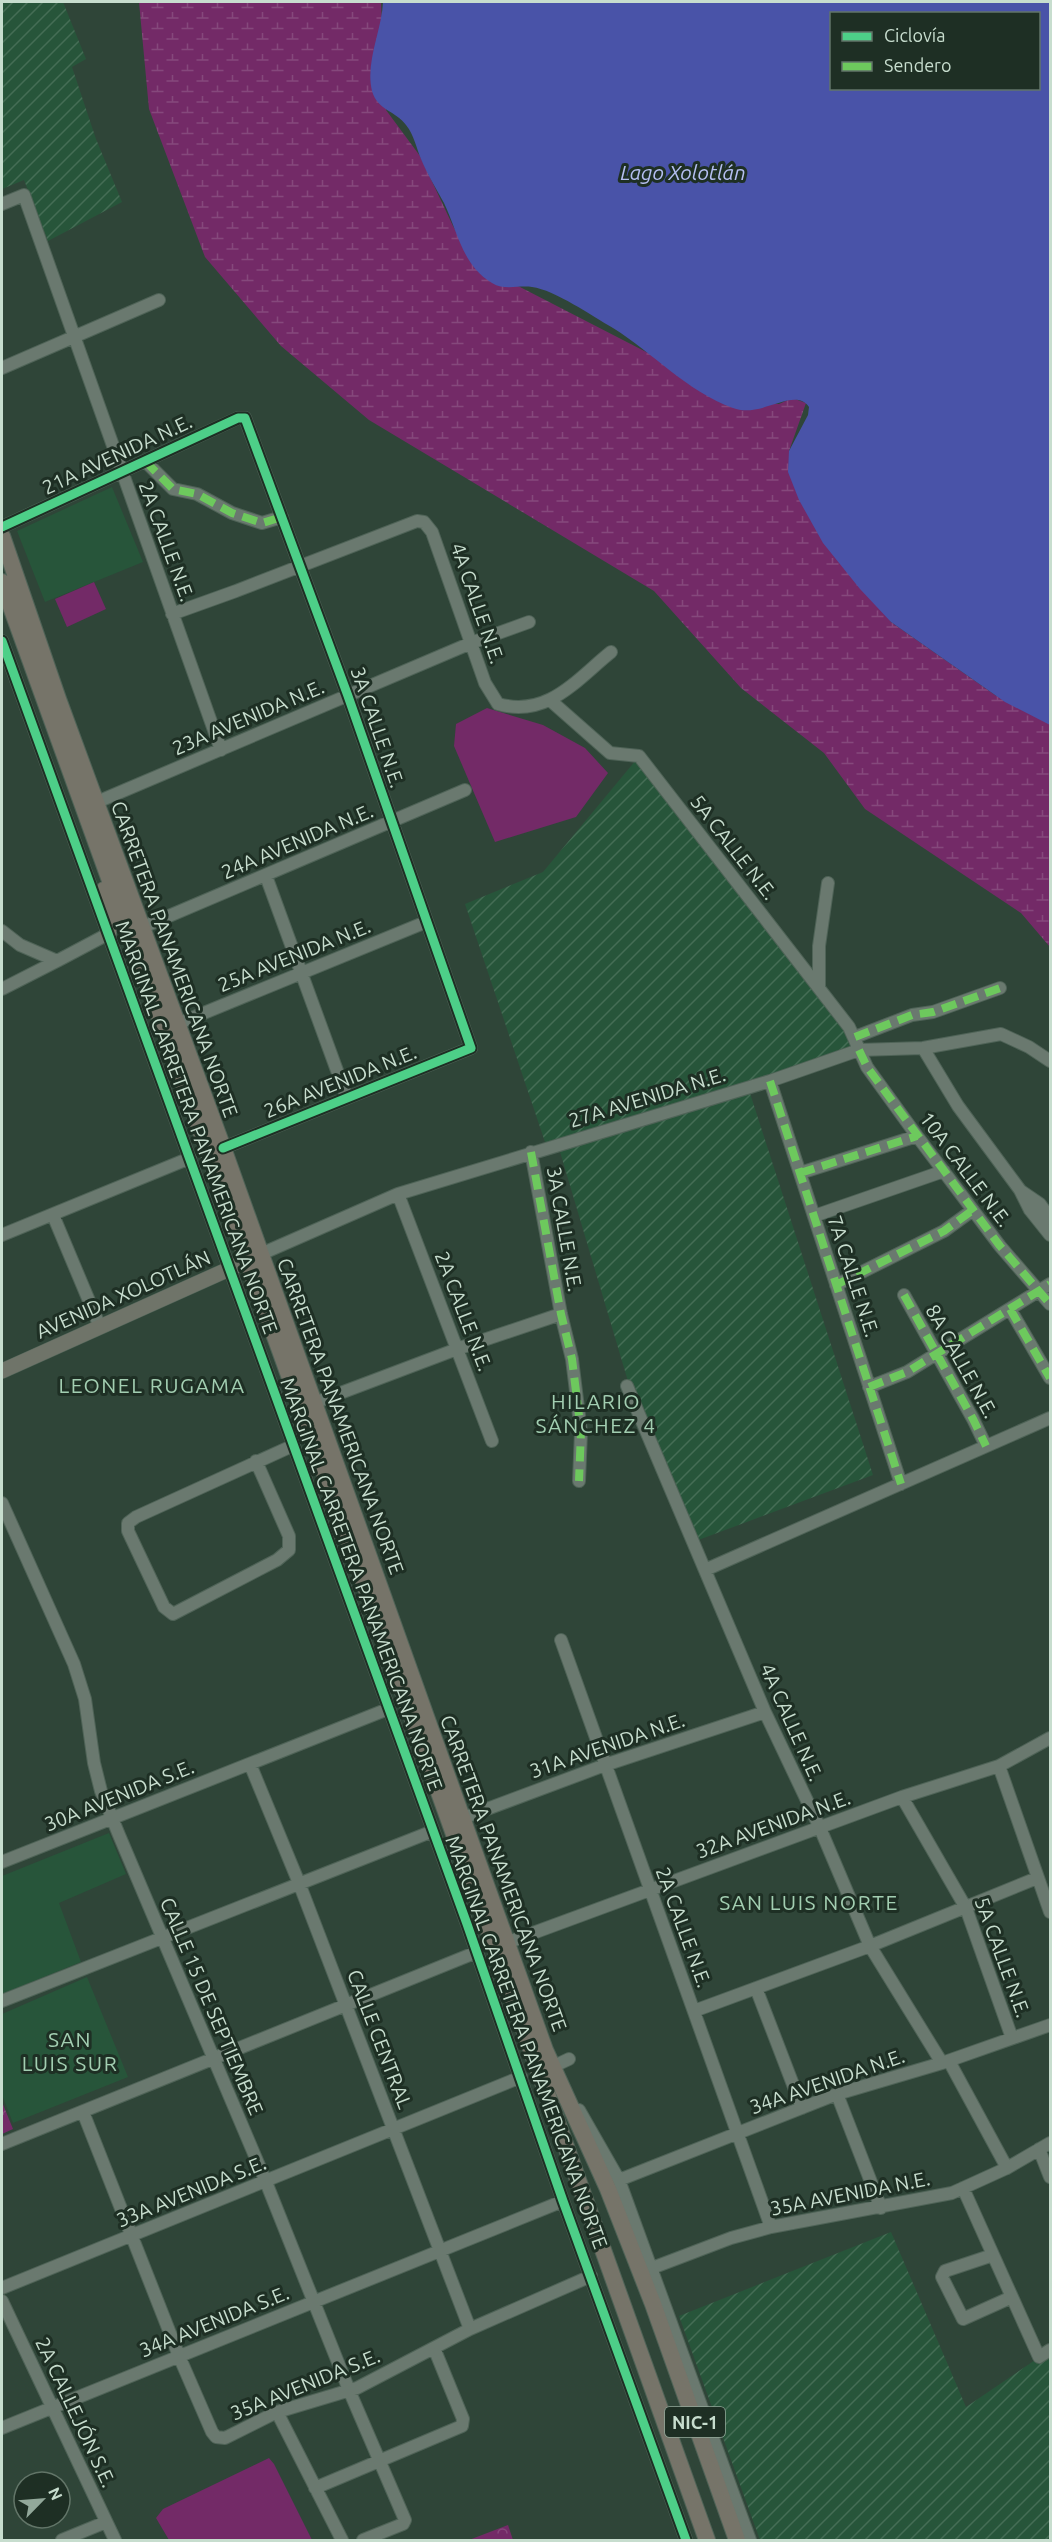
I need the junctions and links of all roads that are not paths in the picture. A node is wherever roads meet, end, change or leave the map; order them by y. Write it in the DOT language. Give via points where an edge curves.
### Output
graph roads {
  1 [pos="2,204"];
  2 [pos="159,300"];
  3 [pos="76,336"];
  4 [pos="2,368"];
  5 [pos="247,419"];
  6 [pos="145,460"];
  7 [pos="122,471"];
  8 [pos="282,517"];
  9 [pos="2,527"];
  10 [pos="2,536"];
  11 [pos="2,559"];
  12 [pos="300,566"];
  13 [pos="8,578"];
  14 [pos="172,614"];
  15 [pos="529,622"];
  16 [pos="2,641"];
  17 [pos="471,643"];
  18 [pos="611,652"];
  19 [pos="348,696"];
  20 [pos="551,701"];
  21 [pos="221,750"];
  22 [pos="465,790"];
  23 [pos="89,806"];
  24 [pos="392,823"];
  25 [pos="266,876"];
  26 [pos="828,883"];
  27 [pos="426,922"];
  28 [pos="143,927"];
  29 [pos="2,931"];
  30 [pos="108,934"];
  31 [pos="57,961"];
  32 [pos="301,972"];
  33 [pos="819,988"];
  34 [pos="1000,988"];
  35 [pos="2,989"];
  36 [pos="177,1024"];
  37 [pos="855,1037"];
  38 [pos="471,1048"];
  39 [pos="923,1048"];
  40 [pos="859,1050"];
  41 [pos="1050,1061"];
  42 [pos="770,1081"];
  43 [pos="346,1098"];
  44 [pos="916,1136"];
  45 [pos="223,1148"];
  46 [pos="531,1152"];
  47 [pos="190,1158"];
  48 [pos="944,1171"];
  49 [pos="800,1173"];
  50 [pos="1020,1190"];
  51 [pos="398,1194"];
  52 [pos="974,1210"];
  53 [pos="53,1215"];
  54 [pos="814,1216"];
  55 [pos="1050,1218"];
  56 [pos="2,1235"];
  57 [pos="1050,1235"];
  58 [pos="254,1258"];
  59 [pos="230,1270"];
  60 [pos="836,1285"];
  61 [pos="1046,1287"];
  62 [pos="904,1295"];
  63 [pos="1050,1304"];
  64 [pos="1010,1309"];
  65 [pos="561,1314"];
  66 [pos="100,1327"];
  67 [pos="458,1349"];
  68 [pos="937,1354"];
  69 [pos="2,1371"];
  70 [pos="1050,1378"];
  71 [pos="627,1386"];
  72 [pos="869,1387"];
  73 [pos="314,1403"];
  74 [pos="1050,1418"];
  75 [pos="492,1441"];
  76 [pos="292,1446"];
  77 [pos="986,1446"];
  78 [pos="256,1461"];
  79 [pos="579,1481"];
  80 [pos="901,1484"];
  81 [pos="2,1503"];
  82 [pos="705,1570"];
  83 [pos="561,1640"];
  84 [pos="388,1709"];
  85 [pos="765,1712"];
  86 [pos="1050,1738"];
  87 [pos="250,1764"];
  88 [pos="606,1765"];
  89 [pos="999,1766"];
  90 [pos="902,1797"];
  91 [pos="112,1818"];
  92 [pos="463,1818"];
  93 [pos="820,1828"];
  94 [pos="433,1831"];
  95 [pos="2,1862"];
  96 [pos="467,1870"];
  97 [pos="1037,1878"];
  98 [pos="299,1883"];
  99 [pos="650,1889"];
  100 [pos="966,1908"];
  101 [pos="1050,1912"];
  102 [pos="467,1924"];
  103 [pos="162,1939"];
  104 [pos="506,1943"];
  105 [pos="870,1947"];
  106 [pos="477,1952"];
  107 [pos="756,1988"];
  108 [pos="2,2001"];
  109 [pos="346,2004"];
  110 [pos="694,2011"];
  111 [pos="1050,2025"];
  112 [pos="1012,2038"];
  113 [pos="213,2059"];
  114 [pos="569,2059"];
  115 [pos="946,2062"];
  116 [pos="552,2067"];
  117 [pos="521,2077"];
  118 [pos="837,2094"];
  119 [pos="802,2108"];
  120 [pos="83,2112"];
  121 [pos="395,2129"];
  122 [pos="737,2132"];
  123 [pos="1050,2143"];
  124 [pos="2,2144"];
  125 [pos="1039,2149"];
  126 [pos="1007,2168"];
  127 [pos="1050,2177"];
  128 [pos="619,2180"];
  129 [pos="266,2182"];
  130 [pos="963,2188"];
  131 [pos="563,2201"];
  132 [pos="881,2208"];
  133 [pos="771,2227"];
  134 [pos="131,2236"];
  135 [pos="440,2251"];
  136 [pos="993,2255"];
  137 [pos="652,2268"];
  138 [pos="591,2276"];
  139 [pos="2,2288"];
  140 [pos="1012,2297"];
  141 [pos="2,2301"];
  142 [pos="314,2302"];
  143 [pos="470,2329"];
  144 [pos="434,2348"];
  145 [pos="1050,2350"];
  146 [pos="179,2356"];
  147 [pos="349,2390"];
  148 [pos="52,2407"];
  149 [pos="277,2412"];
  150 [pos="2,2428"];
  151 [pos="379,2461"];
  152 [pos="315,2488"];
  153 [pos="106,2522"];
  154 [pos="62,2541"];
  155 [pos="115,2541"];
  156 [pos="342,2541"];
  157 [pos="363,2541"];
  158 [pos="686,2541"];
  159 [pos="707,2541"];
  160 [pos="737,2541"];
  161 [pos="750,2541"];
  1 -- 3 [label="street, 2A CALLE N.E." via="24,195"];
  2 -- 3 [label="street"];
  3 -- 4 [label="street"];
  3 -- 7 [label="street, 2A CALLE N.E."];
  5 -- 6 [label="street, 21A AVENIDA N.E." via="238,417"];
  5 -- 8 [label="street, 3A CALLE N.E."];
  6 -- 7 [label="street, 21A AVENIDA N.E."];
  6 -- 8 [label="street" via="173,489 197,494 232,513 262,523"];
  7 -- 9 [label="street, 21A AVENIDA N.E."];
  7 -- 14 [label="street, 2A CALLE N.E."];
  8 -- 12 [label="street, 3A CALLE N.E."];
  10 -- 13 [label="highway, CARRETERA PANAMERICANA NORTE / NIC-1"];
  11 -- 13 [label="highway"];
  12 -- 14 [label="street"];
  12 -- 17 [label="street, 4A CALLE N.E." via="417,521 424,522 432,532"];
  12 -- 19 [label="street, 3A CALLE N.E."];
  13 -- 23 [label="highway, CARRETERA PANAMERICANA NORTE / NIC-1"];
  14 -- 21 [label="street, 2A CALLE N.E."];
  15 -- 17 [label="street, 23A AVENIDA N.E."];
  16 -- 30 [label="street, MARGINAL CARRETERA PANAMERICANA NORTE"];
  17 -- 19 [label="street, 23A AVENIDA N.E."];
  17 -- 20 [label="street, 4A CALLE N.E." via="485,683 498,704 525,709"];
  18 -- 20 [label="street"];
  19 -- 21 [label="street, 23A AVENIDA N.E."];
  19 -- 24 [label="street, 3A CALLE N.E."];
  20 -- 33 [label="street, 5A CALLE N.E." via="610,753 639,756"];
  21 -- 23 [label="street, 23A AVENIDA N.E."];
  22 -- 24 [label="street, 24A AVENIDA N.E."];
  23 -- 28 [label="highway, CARRETERA PANAMERICANA NORTE / NIC-1"];
  23 -- 30 [label="highway" via="84,833 105,891"];
  23 -- 58 [label="highway, CARRETERA PANAMERICANA NORTE / NIC-1"];
  24 -- 25 [label="street, 24A AVENIDA N.E."];
  24 -- 27 [label="street, 3A CALLE N.E."];
  25 -- 28 [label="street, 24A AVENIDA N.E."];
  25 -- 32 [label="street"];
  26 -- 33 [label="street" via="819,946"];
  27 -- 32 [label="street, 25A AVENIDA N.E."];
  27 -- 38 [label="street, 3A CALLE N.E."];
  28 -- 36 [label="highway, CARRETERA PANAMERICANA NORTE / NIC-1"];
  29 -- 31 [label="street" via="20,945"];
  30 -- 31 [label="street"];
  30 -- 47 [label="street, MARGINAL CARRETERA PANAMERICANA NORTE"];
  31 -- 35 [label="street"];
  32 -- 36 [label="street, 25A AVENIDA N.E."];
  32 -- 43 [label="street"];
  33 -- 37 [label="street, 5A CALLE N.E."];
  34 -- 37 [label="street"];
  36 -- 45 [label="highway, CARRETERA PANAMERICANA NORTE / NIC-1"];
  37 -- 40 [label="street, 5A CALLE N.E."];
  38 -- 43 [label="street, 26A AVENIDA N.E."];
  39 -- 40 [label="street, 27A AVENIDA N.E."];
  39 -- 41 [label="street, 27A AVENIDA N.E." via="1001,1034"];
  39 -- 50 [label="street" via="958,1106"];
  40 -- 42 [label="street, 27A AVENIDA N.E."];
  40 -- 44 [label="street, 10A CALLE N.E."];
  42 -- 46 [label="street, 27A AVENIDA N.E."];
  42 -- 49 [label="street, 7A CALLE N.E."];
  43 -- 45 [label="street, 26A AVENIDA N.E."];
  44 -- 48 [label="street, 10A CALLE N.E."];
  44 -- 49 [label="street"];
  45 -- 58 [label="highway, CARRETERA PANAMERICANA NORTE / NIC-1"];
  46 -- 51 [label="street, 27A AVENIDA N.E."];
  46 -- 65 [label="street, 3A CALLE N.E."];
  47 -- 53 [label="street"];
  47 -- 59 [label="street, MARGINAL CARRETERA PANAMERICANA NORTE"];
  48 -- 52 [label="street, 10A CALLE N.E."];
  48 -- 54 [label="street"];
  49 -- 54 [label="street, 7A CALLE N.E."];
  50 -- 55 [label="street" via="1040,1204"];
  50 -- 57 [label="street"];
  51 -- 58 [label="street, 27A AVENIDA N.E."];
  51 -- 67 [label="street, 2A CALLE N.E."];
  52 -- 60 [label="street" via="944,1232"];
  52 -- 61 [label="street, 10A CALLE N.E." via="999,1246"];
  53 -- 56 [label="street"];
  53 -- 66 [label="street"];
  54 -- 60 [label="street, 7A CALLE N.E."];
  58 -- 59 [label="main road, AVENIDA XOLOTLÁN"];
  58 -- 73 [label="highway, CARRETERA PANAMERICANA NORTE / NIC-1"];
  58 -- 96 [label="highway, CARRETERA PANAMERICANA NORTE / NIC-1"];
  59 -- 66 [label="main road, AVENIDA XOLOTLÁN"];
  59 -- 76 [label="street, MARGINAL CARRETERA PANAMERICANA NORTE"];
  60 -- 72 [label="street, 7A CALLE N.E."];
  61 -- 63 [label="street, 10A CALLE N.E."];
  61 -- 64 [label="street"];
  62 -- 68 [label="street, 8A CALLE N.E."];
  64 -- 68 [label="street"];
  64 -- 70 [label="street"];
  65 -- 67 [label="street"];
  65 -- 79 [label="street, 3A CALLE N.E." via="572,1359 581,1432"];
  66 -- 69 [label="main road, AVENIDA XOLOTLÁN"];
  67 -- 73 [label="street"];
  67 -- 75 [label="street, 2A CALLE N.E."];
  68 -- 72 [label="street" via="908,1372"];
  68 -- 77 [label="street, 8A CALLE N.E."];
  71 -- 82 [label="street, 4A CALLE N.E."];
  72 -- 80 [label="street, 7A CALLE N.E."];
  73 -- 92 [label="highway, CARRETERA PANAMERICANA NORTE / NIC-1"];
  74 -- 77 [label="street"];
  76 -- 78 [label="street"];
  76 -- 84 [label="street, MARGINAL CARRETERA PANAMERICANA NORTE"];
  77 -- 80 [label="street"];
  78 -- 78 [label="street" via="128,1523 128,1531 164,1607 173,1614 289,1550 289,1536"];
  80 -- 82 [label="street"];
  81 -- 91 [label="street, CALLE 15 DE SEPTIEMBRE" via="74,1664 88,1715 101,1791"];
  82 -- 85 [label="street, 4A CALLE N.E."];
  83 -- 88 [label="street, 2A CALLE N.E."];
  84 -- 87 [label="street, 30A AVENIDA S.E."];
  84 -- 94 [label="street, MARGINAL CARRETERA PANAMERICANA NORTE"];
  85 -- 88 [label="street, 31A AVENIDA N.E."];
  85 -- 93 [label="street, 4A CALLE N.E."];
  86 -- 89 [label="street, 32A AVENIDA N.E."];
  87 -- 91 [label="street, 30A AVENIDA S.E."];
  87 -- 98 [label="street, CALLE CENTRAL"];
  88 -- 92 [label="street, 31A AVENIDA N.E."];
  88 -- 99 [label="street, 2A CALLE N.E."];
  89 -- 90 [label="street, 32A AVENIDA N.E."];
  89 -- 97 [label="street"];
  90 -- 93 [label="street, 32A AVENIDA N.E."];
  90 -- 100 [label="street, 5A CALLE N.E."];
  91 -- 95 [label="street, 30A AVENIDA S.E."];
  91 -- 103 [label="street, CALLE 15 DE SEPTIEMBRE"];
  92 -- 104 [label="highway, CARRETERA PANAMERICANA NORTE / NIC-1"];
  93 -- 99 [label="street, 32A AVENIDA N.E."];
  93 -- 105 [label="street, 4A CALLE N.E."];
  94 -- 98 [label="street"];
  94 -- 102 [label="street, MARGINAL CARRETERA PANAMERICANA NORTE"];
  96 -- 102 [label="street"];
  96 -- 159 [label="highway, CARRETERA PANAMERICANA NORTE / NIC-1"];
  97 -- 100 [label="street"];
  97 -- 101 [label="street"];
  98 -- 103 [label="street"];
  98 -- 109 [label="street, CALLE CENTRAL"];
  99 -- 104 [label="street, 32A AVENIDA N.E."];
  99 -- 110 [label="street, 2A CALLE N.E."];
  100 -- 105 [label="street"];
  100 -- 112 [label="street, 5A CALLE N.E."];
  102 -- 106 [label="street, MARGINAL CARRETERA PANAMERICANA NORTE"];
  103 -- 108 [label="street"];
  103 -- 113 [label="street, CALLE 15 DE SEPTIEMBRE"];
  104 -- 116 [label="highway, CARRETERA PANAMERICANA NORTE / NIC-1"];
  105 -- 107 [label="street"];
  105 -- 115 [label="street, 4A CALLE N.E."];
  106 -- 109 [label="street"];
  106 -- 117 [label="street, MARGINAL CARRETERA PANAMERICANA NORTE"];
  107 -- 110 [label="street"];
  107 -- 119 [label="street"];
  109 -- 113 [label="street"];
  109 -- 121 [label="street, CALLE CENTRAL"];
  110 -- 122 [label="street, 2A CALLE N.E."];
  111 -- 112 [label="street, 34A AVENIDA N.E."];
  112 -- 115 [label="street, 34A AVENIDA N.E."];
  113 -- 120 [label="street"];
  113 -- 129 [label="street, CALLE 15 DE SEPTIEMBRE"];
  114 -- 116 [label="street"];
  115 -- 118 [label="street, 34A AVENIDA N.E."];
  115 -- 126 [label="street, 4A CALLE N.E."];
  116 -- 128 [label="street, NIC-1"];
  116 -- 160 [label="highway, CARRETERA PANAMERICANA NORTE / NIC-1" via="608,2189 653,2304"];
  117 -- 121 [label="street, 33A AVENIDA S.E."];
  117 -- 131 [label="street, MARGINAL CARRETERA PANAMERICANA NORTE"];
  118 -- 119 [label="street, 34A AVENIDA N.E."];
  118 -- 132 [label="street"];
  119 -- 122 [label="street, 34A AVENIDA N.E."];
  120 -- 124 [label="street"];
  120 -- 134 [label="street"];
  121 -- 129 [label="street, 33A AVENIDA S.E."];
  121 -- 135 [label="street, CALLE CENTRAL"];
  122 -- 128 [label="street, 34A AVENIDA N.E."];
  122 -- 133 [label="street, 2A CALLE N.E."];
  123 -- 125 [label="street, 35A AVENIDA N.E."];
  125 -- 126 [label="street, 35A AVENIDA N.E."];
  125 -- 127 [label="street"];
  126 -- 130 [label="street, 35A AVENIDA N.E."];
  128 -- 137 [label="street"];
  129 -- 134 [label="street, 33A AVENIDA S.E."];
  129 -- 142 [label="street, CALLE 15 DE SEPTIEMBRE"];
  130 -- 132 [label="street, 35A AVENIDA N.E."];
  130 -- 136 [label="street"];
  131 -- 135 [label="street"];
  131 -- 138 [label="street, MARGINAL CARRETERA PANAMERICANA NORTE"];
  132 -- 133 [label="street, 35A AVENIDA N.E."];
  133 -- 137 [label="street, 35A AVENIDA N.E."];
  134 -- 139 [label="street, 33A AVENIDA S.E."];
  134 -- 146 [label="street"];
  135 -- 142 [label="street, 34A AVENIDA S.E."];
  135 -- 143 [label="street, CALLE CENTRAL"];
  136 -- 140 [label="street"];
  136 -- 140 [label="street" via="945,2271 942,2277 959,2315 963,2319"];
  137 -- 161 [label="street"];
  138 -- 143 [label="street"];
  138 -- 158 [label="street, MARGINAL CARRETERA PANAMERICANA NORTE"];
  140 -- 145 [label="street" via="1039,2357"];
  141 -- 148 [label="street, 2A CALLEJÓN S.E."];
  142 -- 146 [label="street, 34A AVENIDA S.E."];
  142 -- 147 [label="street, CALLE 15 DE SEPTIEMBRE"];
  143 -- 144 [label="street, 35A AVENIDA S.E."];
  144 -- 147 [label="street, 35A AVENIDA S.E."];
  144 -- 151 [label="street" via="463,2419 462,2426"];
  146 -- 148 [label="street, 34A AVENIDA S.E."];
  146 -- 149 [label="street, 35A AVENIDA S.E." via="216,2437 225,2438"];
  147 -- 149 [label="street, 35A AVENIDA S.E."];
  147 -- 151 [label="street, CALLE 15 DE SEPTIEMBRE"];
  148 -- 150 [label="street, 34A AVENIDA S.E."];
  148 -- 153 [label="street, 2A CALLEJÓN S.E."];
  149 -- 152 [label="street"];
  151 -- 152 [label="street"];
  151 -- 157 [label="street, CALLE 15 DE SEPTIEMBRE" via="405,2520"];
  152 -- 156 [label="street"];
  153 -- 154 [label="street"];
  153 -- 155 [label="street, 2A CALLEJÓN S.E."];
}
